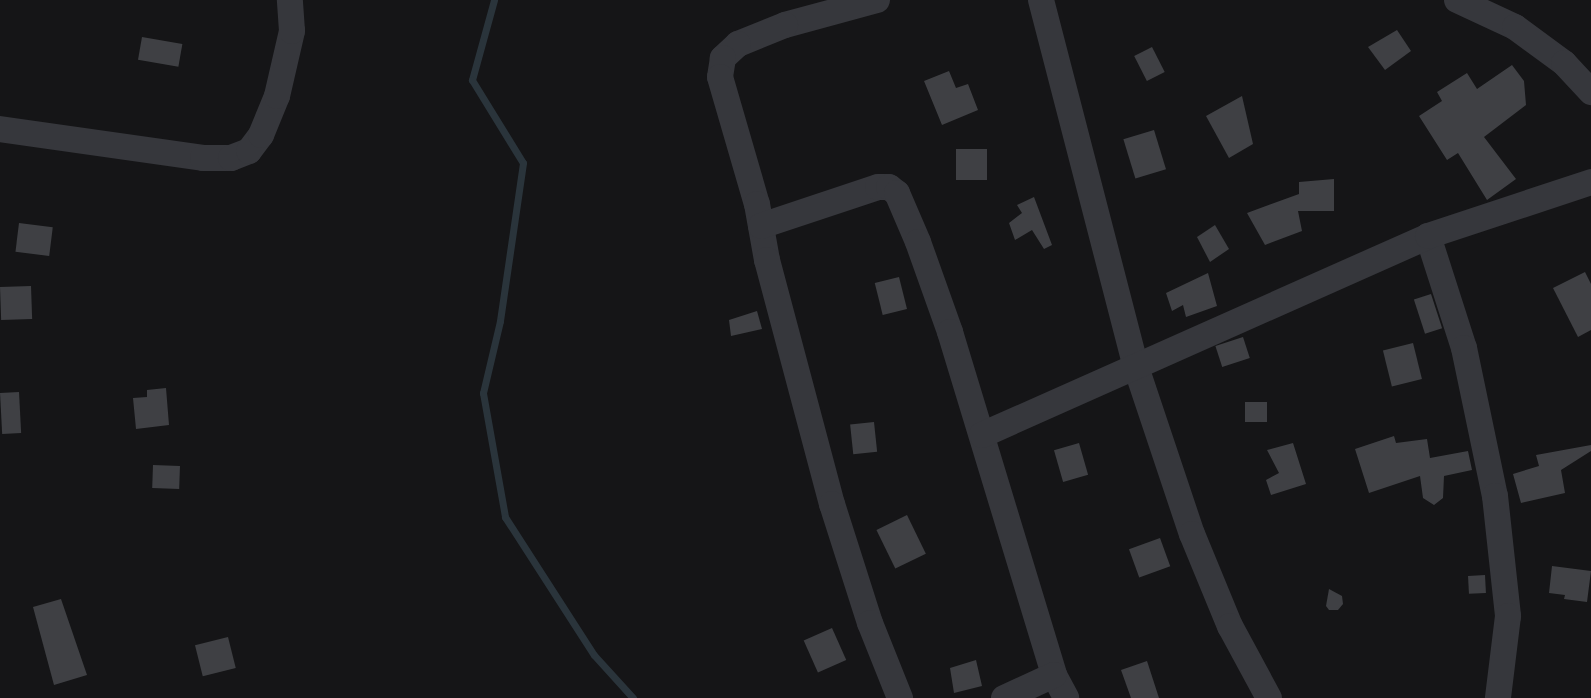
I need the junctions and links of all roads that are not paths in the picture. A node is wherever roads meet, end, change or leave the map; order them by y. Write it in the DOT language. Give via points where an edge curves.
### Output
graph roads {
  1 [pos="290,0"];
  2 [pos="877,0"];
  3 [pos="1041,0"];
  4 [pos="1457,0"];
  5 [pos="1591,92"];
  6 [pos="0,129"];
  7 [pos="1591,182"];
  8 [pos="761,226"];
  9 [pos="1428,236"];
  10 [pos="1136,367"];
  11 [pos="982,434"];
  12 [pos="1054,676"];
  13 [pos="900,698"];
  14 [pos="1004,698"];
  15 [pos="1066,698"];
  16 [pos="1269,698"];
  17 [pos="1498,698"];
  1 -- 6 [label="street" via="292,31 277,96 261,135 249,151 231,158 203,158"];
  2 -- 8 [label="street" via="785,26 738,44 723,58 720,77"];
  3 -- 10 [label="street"];
  4 -- 5 [label="street" via="1515,27 1564,63"];
  7 -- 9 [label="street"];
  8 -- 11 [label="street" via="878,187 889,187 897,193 934,287"];
  8 -- 13 [label="street" via="832,504 870,623"];
  9 -- 10 [label="street"];
  9 -- 17 [label="street" via="1464,348 1495,496 1508,616"];
  10 -- 11 [label="street"];
  10 -- 16 [label="street" via="1192,534 1230,626"];
  11 -- 12 [label="street"];
  12 -- 14 [label="street"];
  12 -- 15 [label="street"];
}
